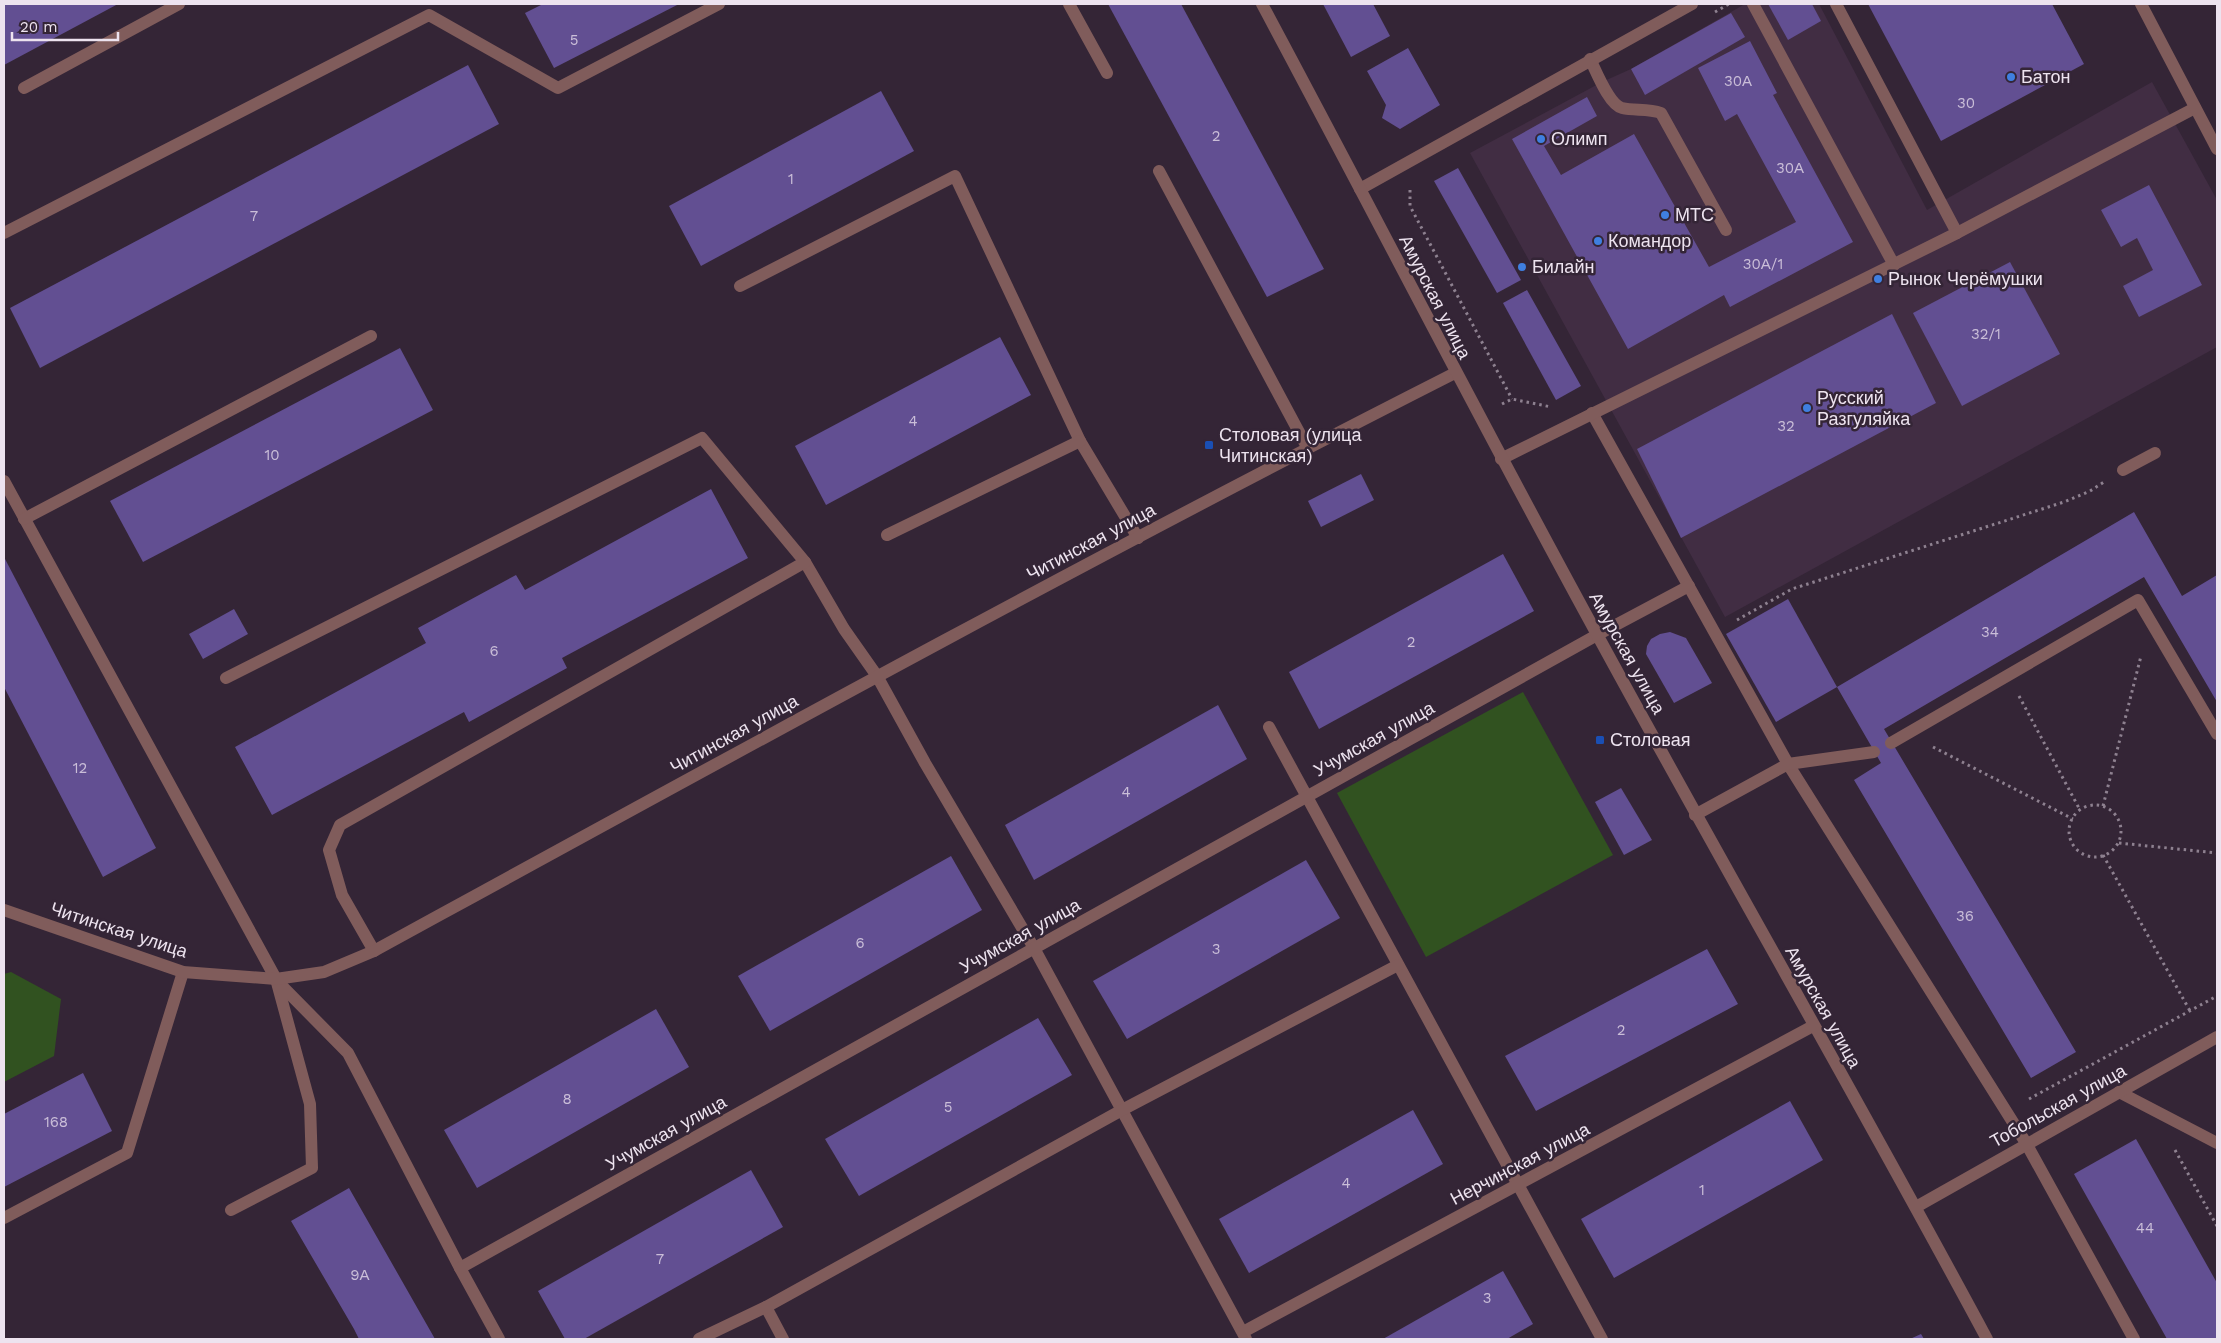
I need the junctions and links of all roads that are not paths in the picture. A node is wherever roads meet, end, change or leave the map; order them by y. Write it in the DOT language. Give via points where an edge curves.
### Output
graph roads {
  1 [pos="179,4"];
  2 [pos="719,4"];
  3 [pos="1069,4"];
  4 [pos="1262,4"];
  5 [pos="1692,4"];
  6 [pos="1753,4"];
  7 [pos="1836,4"];
  8 [pos="2140,4"];
  9 [pos="1590,59"];
  10 [pos="1107,73"];
  11 [pos="24,88"];
  12 [pos="2195,108"];
  13 [pos="2217,149"];
  14 [pos="1159,171"];
  15 [pos="1360,189"];
  16 [pos="1726,230"];
  17 [pos="4,233"];
  18 [pos="1957,233"];
  19 [pos="1894,265"];
  20 [pos="740,286"];
  21 [pos="371,336"];
  22 [pos="1455,372"];
  23 [pos="1592,413"];
  24 [pos="1080,441"];
  25 [pos="1307,447"];
  26 [pos="2155,453"];
  27 [pos="1501,459"];
  28 [pos="2123,470"];
  29 [pos="4,481"];
  30 [pos="24,519"];
  31 [pos="887,535"];
  32 [pos="1138,538"];
  33 [pos="805,562"];
  34 [pos="1689,586"];
  35 [pos="1597,634"];
  36 [pos="877,676"];
  37 [pos="226,678"];
  38 [pos="1269,727"];
  39 [pos="2217,734"];
  40 [pos="1891,743"];
  41 [pos="1874,752"];
  42 [pos="1788,764"];
  43 [pos="1307,797"];
  44 [pos="1695,815"];
  45 [pos="4,910"];
  46 [pos="1034,948"];
  47 [pos="374,951"];
  48 [pos="1398,965"];
  49 [pos="183,972"];
  50 [pos="276,979"];
  51 [pos="1813,1026"];
  52 [pos="2217,1037"];
  53 [pos="2119,1092"];
  54 [pos="1122,1110"];
  55 [pos="2026,1143"];
  56 [pos="2217,1143"];
  57 [pos="1518,1185"];
  58 [pos="1916,1207"];
  59 [pos="231,1210"];
  60 [pos="4,1218"];
  61 [pos="460,1268"];
  62 [pos="766,1307"];
  63 [pos="1244,1336"];
  64 [pos="499,1339"];
  65 [pos="699,1339"];
  66 [pos="783,1339"];
  67 [pos="1602,1339"];
  68 [pos="1987,1339"];
  69 [pos="2134,1339"];
  1 -- 11 [label="street"];
  2 -- 17 [label="street" via="558,88 429,15"];
  3 -- 10 [label="street"];
  4 -- 15 [label="street, Амурская улица"];
  5 -- 9 [label="street"];
  6 -- 19 [label="street"];
  7 -- 18 [label="street"];
  8 -- 12 [label="street"];
  9 -- 15 [label="street"];
  9 -- 16 [label="street" via="1613,103 1621,108 1662,113"];
  12 -- 13 [label="street"];
  12 -- 18 [label="street"];
  14 -- 25 [label="street"];
  15 -- 22 [label="street, Амурская улица"];
  18 -- 19 [label="street"];
  19 -- 23 [label="street"];
  20 -- 24 [label="street" via="955,176"];
  21 -- 30 [label="street"];
  22 -- 25 [label="street, Читинская улица"];
  22 -- 27 [label="street, Амурская улица"];
  23 -- 27 [label="street"];
  23 -- 34 [label="street"];
  24 -- 31 [label="street"];
  24 -- 32 [label="street"];
  25 -- 32 [label="street, Читинская улица"];
  26 -- 28 [label="street"];
  27 -- 35 [label="street, Амурская улица"];
  29 -- 30 [label="street"];
  30 -- 50 [label="street"];
  32 -- 36 [label="street, Читинская улица"];
  33 -- 36 [label="street" via="844,629"];
  33 -- 37 [label="street" via="702,438"];
  33 -- 47 [label="street" via="340,825 329,850 342,895"];
  34 -- 35 [label="street, Учумская улица"];
  34 -- 42 [label="street"];
  35 -- 43 [label="street, Учумская улица"];
  35 -- 44 [label="street, Амурская улица"];
  36 -- 46 [label="street"];
  36 -- 47 [label="street, Читинская улица"];
  38 -- 43 [label="street"];
  39 -- 40 [label="street" via="2138,600"];
  41 -- 42 [label="street"];
  42 -- 44 [label="street"];
  42 -- 55 [label="street"];
  43 -- 46 [label="street, Учумская улица"];
  43 -- 48 [label="street"];
  44 -- 51 [label="street, Амурская улица"];
  45 -- 49 [label="street, Читинская улица"];
  46 -- 54 [label="street"];
  46 -- 61 [label="street, Учумская улица"];
  47 -- 50 [label="street, Читинская улица" via="324,972"];
  48 -- 54 [label="street"];
  48 -- 57 [label="street"];
  49 -- 50 [label="street, Читинская улица"];
  49 -- 60 [label="street" via="127,1153"];
  50 -- 59 [label="street" via="310,1104 312,1168"];
  50 -- 61 [label="street" via="348,1053"];
  51 -- 57 [label="street, Нерчинская улица"];
  51 -- 58 [label="street, Амурская улица"];
  52 -- 53 [label="street, Тобольская улица"];
  53 -- 55 [label="street, Тобольская улица"];
  53 -- 56 [label="street"];
  54 -- 62 [label="street"];
  54 -- 63 [label="street"];
  55 -- 58 [label="street, Тобольская улица"];
  55 -- 69 [label="street"];
  57 -- 63 [label="street, Нерчинская улица"];
  57 -- 67 [label="street"];
  58 -- 68 [label="street, Амурская улица"];
  61 -- 64 [label="street"];
  62 -- 65 [label="street"];
  62 -- 66 [label="street"];
}
